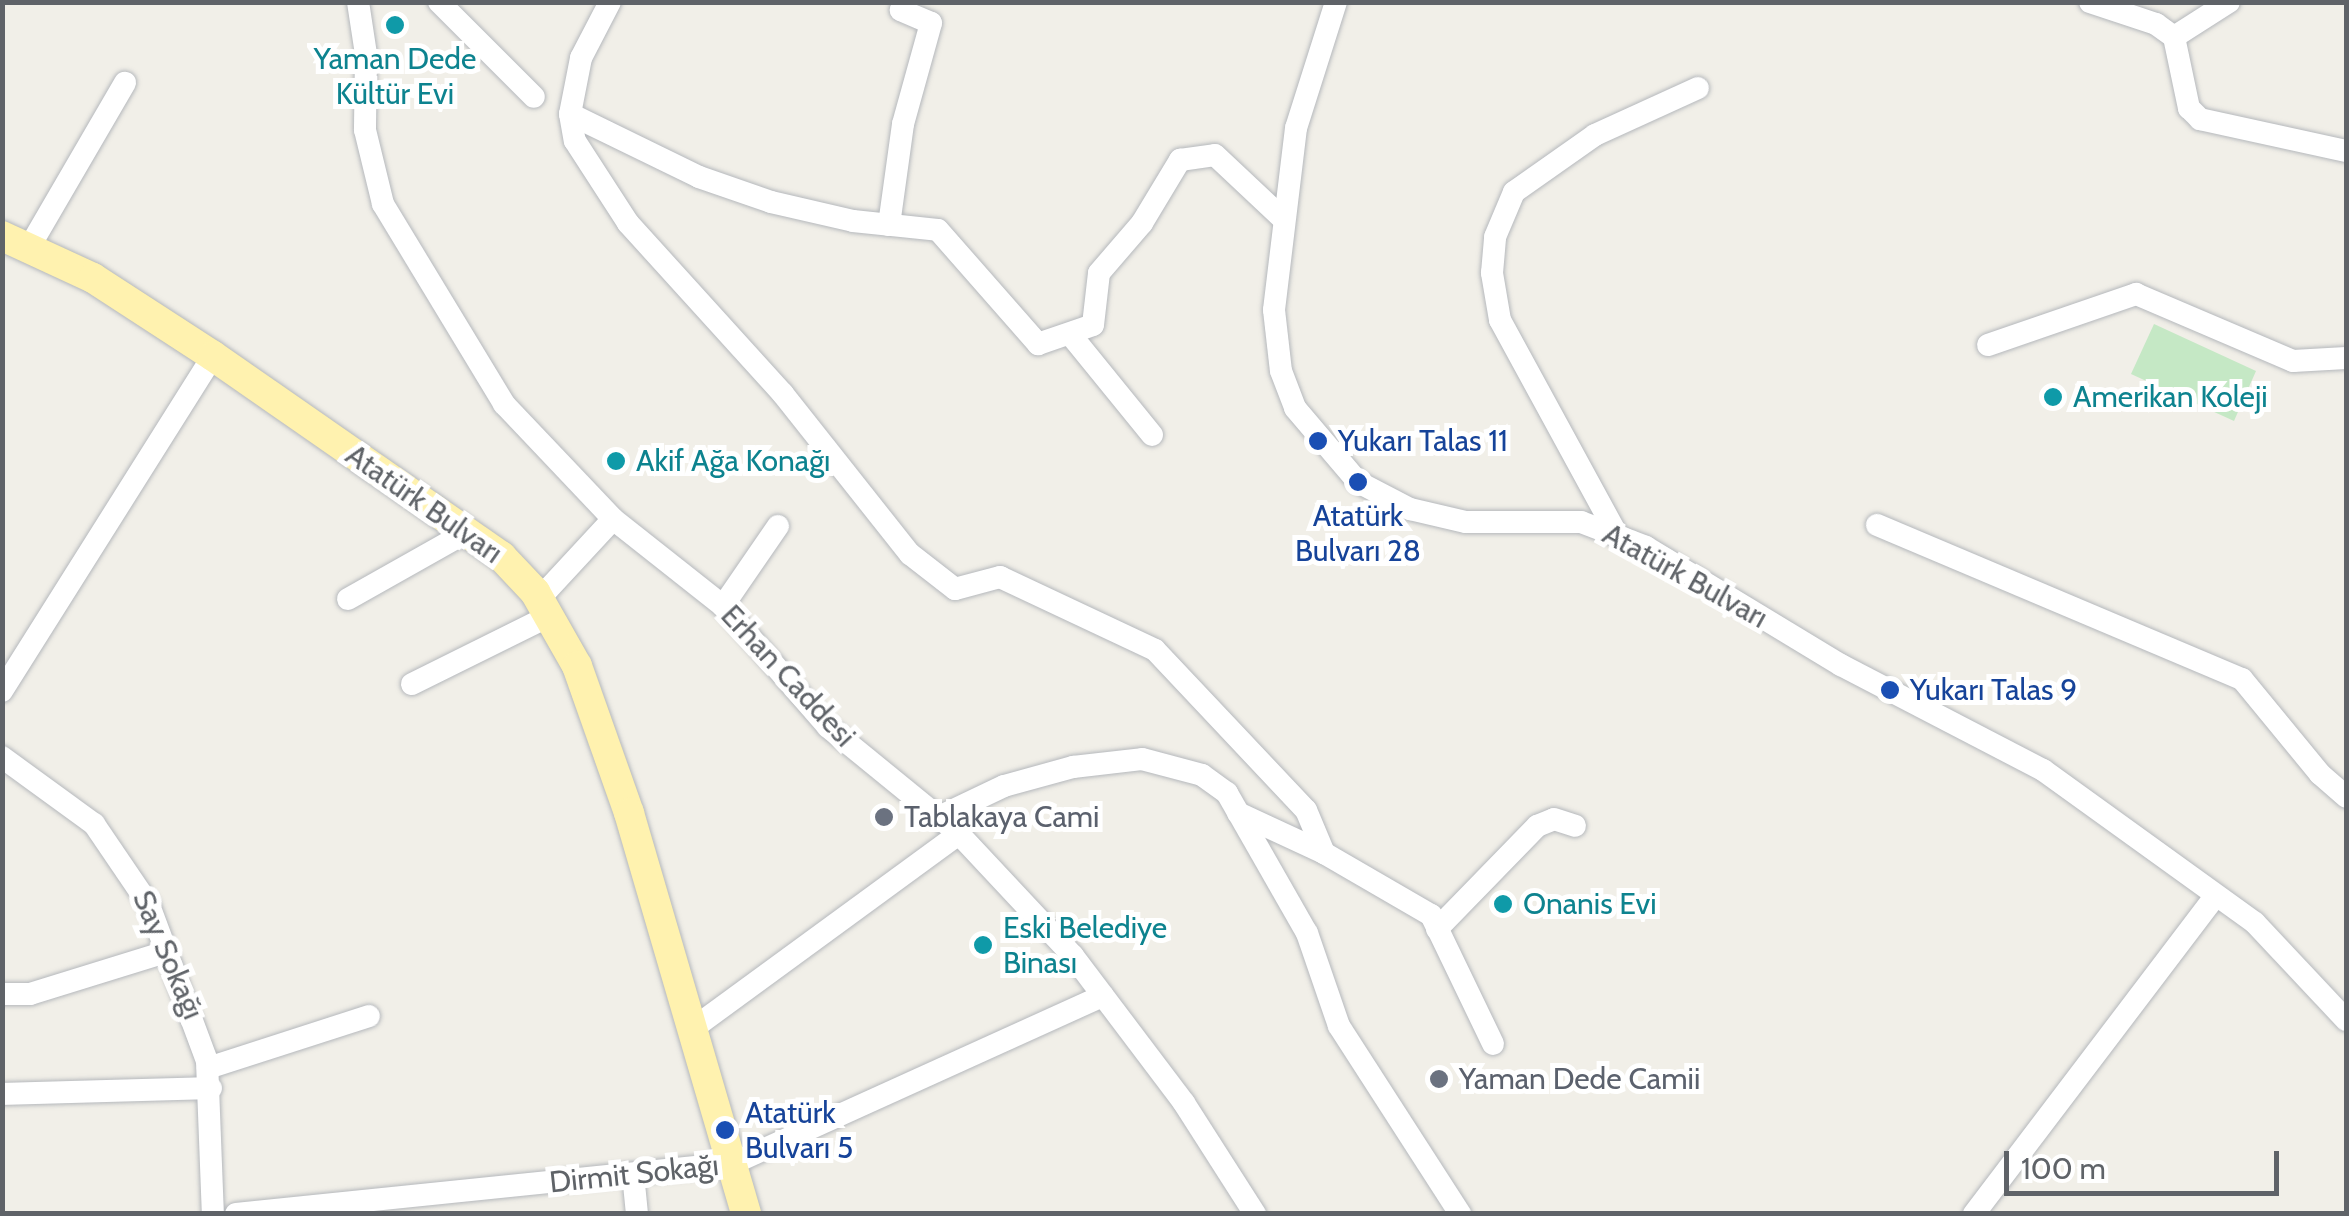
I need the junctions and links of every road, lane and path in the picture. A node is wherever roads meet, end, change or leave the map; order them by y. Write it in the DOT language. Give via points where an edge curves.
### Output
graph roads {
  1 [pos="358,2"];
  2 [pos="439,2"];
  3 [pos="610,2"];
  4 [pos="904,2"];
  5 [pos="1336,2"];
  6 [pos="2090,2"];
  7 [pos="2229,2"];
  8 [pos="2174,37"];
  9 [pos="125,83"];
  10 [pos="1698,88"];
  11 [pos="534,97"];
  12 [pos="570,114"];
  13 [pos="2346,151"];
  14 [pos="1282,218"];
  15 [pos="889,225"];
  16 [pos="16,241"];
  17 [pos="1070,334"];
  18 [pos="1988,345"];
  19 [pos="213,356"];
  20 [pos="2346,358"];
  21 [pos="1152,435"];
  22 [pos="612,519"];
  23 [pos="1876,525"];
  24 [pos="778,526"];
  25 [pos="1616,531"];
  26 [pos="467,532"];
  27 [pos="348,599"];
  28 [pos="723,606"];
  29 [pos="545,607"];
  30 [pos="412,684"];
  31 [pos="2,691"];
  32 [pos="2,757"];
  33 [pos="2346,797"];
  34 [pos="1238,814"];
  35 [pos="939,817"];
  36 [pos="1576,826"];
  37 [pos="959,834"];
  38 [pos="1324,853"];
  39 [pos="2216,895"];
  40 [pos="1437,929"];
  41 [pos="166,952"];
  42 [pos="2,994"];
  43 [pos="1104,996"];
  44 [pos="369,1016"];
  45 [pos="2346,1020"];
  46 [pos="694,1027"];
  47 [pos="1494,1044"];
  48 [pos="210,1078"];
  49 [pos="2,1094"];
  50 [pos="734,1163"];
  51 [pos="633,1174"];
  52 [pos="478,1203"];
  53 [pos="323,1209"];
  54 [pos="213,1214"];
  55 [pos="236,1214"];
  56 [pos="637,1214"];
  57 [pos="746,1214"];
  58 [pos="1255,1214"];
  59 [pos="1460,1214"];
  60 [pos="1974,1214"];
  1 -- 22 [label="street, Erhan Caddesi" via="366,54 365,130 383,204 504,404"];
  2 -- 11 [label="street"];
  3 -- 12 [label="street" via="581,58"];
  4 -- 15 [label="street" via="901,10 931,23 903,124"];
  5 -- 14 [label="street, Atatürk Bulvarı" via="1296,128"];
  6 -- 8 [label="street" via="2156,24"];
  7 -- 8 [label="street"];
  8 -- 13 [label="street" via="2190,108 2200,119"];
  9 -- 16 [label="street"];
  10 -- 25 [label="street" via="1595,135 1514,192 1495,237 1492,273 1500,320"];
  12 -- 15 [label="street" via="735,189"];
  12 -- 38 [label="street" via="575,142 628,223 782,394 910,554 955,589 1000,577 1155,650 1306,810"];
  14 -- 17 [label="street" via="1215,155 1180,160 1142,223 1099,273 1097,321"];
  14 -- 25 [label="street, Atatürk Bulvarı" via="1274,310 1281,371 1306,425 1358,482 1410,509 1466,522 1581,522"];
  15 -- 17 [label="street" via="938,230 1038,344"];
  16 -- 19 [label="main road, Atatürk Bulvarı" via="93,278"];
  17 -- 21 [label="street"];
  18 -- 20 [label="street" via="2136,294 2293,361"];
  19 -- 26 [label="main road, Atatürk Bulvarı"];
  19 -- 31 [label="street"];
  22 -- 28 [label="street, Erhan Caddesi"];
  22 -- 29 [label="street"];
  23 -- 33 [label="street" via="2242,678"];
  24 -- 28 [label="street"];
  25 -- 39 [label="street, Atatürk Bulvarı" via="1842,665 2044,770"];
  26 -- 27 [label="street"];
  26 -- 29 [label="main road, Atatürk Bulvarı" via="501,556"];
  28 -- 35 [label="street, Erhan Caddesi" via="828,727"];
  29 -- 30 [label="street"];
  29 -- 46 [label="main road, Atatürk Bulvarı" via="586,688"];
  32 -- 41 [label="street, Say Sokağı" via="61,794 109,841 138,882"];
  34 -- 35 [label="street" via="1227,794 1202,775 1142,759 1074,767 1004,786"];
  34 -- 38 [label="street"];
  34 -- 59 [label="street" via="1307,933 1339,1026"];
  35 -- 37 [label="street, Erhan Caddesi"];
  36 -- 40 [label="street" via="1554,819 1537,826"];
  37 -- 43 [label="street, Erhan Caddesi"];
  37 -- 46 [label="street"];
  38 -- 40 [label="street" via="1431,915"];
  39 -- 45 [label="street, Atatürk Bulvarı" via="2255,924"];
  39 -- 60 [label="street"];
  40 -- 47 [label="street"];
  41 -- 42 [label="street" via="30,994"];
  41 -- 48 [label="street, Say Sokağı" via="191,1005"];
  43 -- 50 [label="street, Dirmit Sokağı"];
  43 -- 58 [label="street, Erhan Caddesi"];
  44 -- 48 [label="street"];
  46 -- 50 [label="main road, Atatürk Bulvarı"];
  48 -- 49 [label="street"];
  48 -- 54 [label="street, Say Sokağı"];
  50 -- 51 [label="street, Dirmit Sokağı"];
  50 -- 57 [label="main road, Atatürk Bulvarı"];
  51 -- 52 [label="street, Dirmit Sokağı"];
  51 -- 56 [label="street"];
  52 -- 53 [label="street, Dirmit Sokağı"];
  53 -- 55 [label="street, Dirmit Sokağı"];
}
